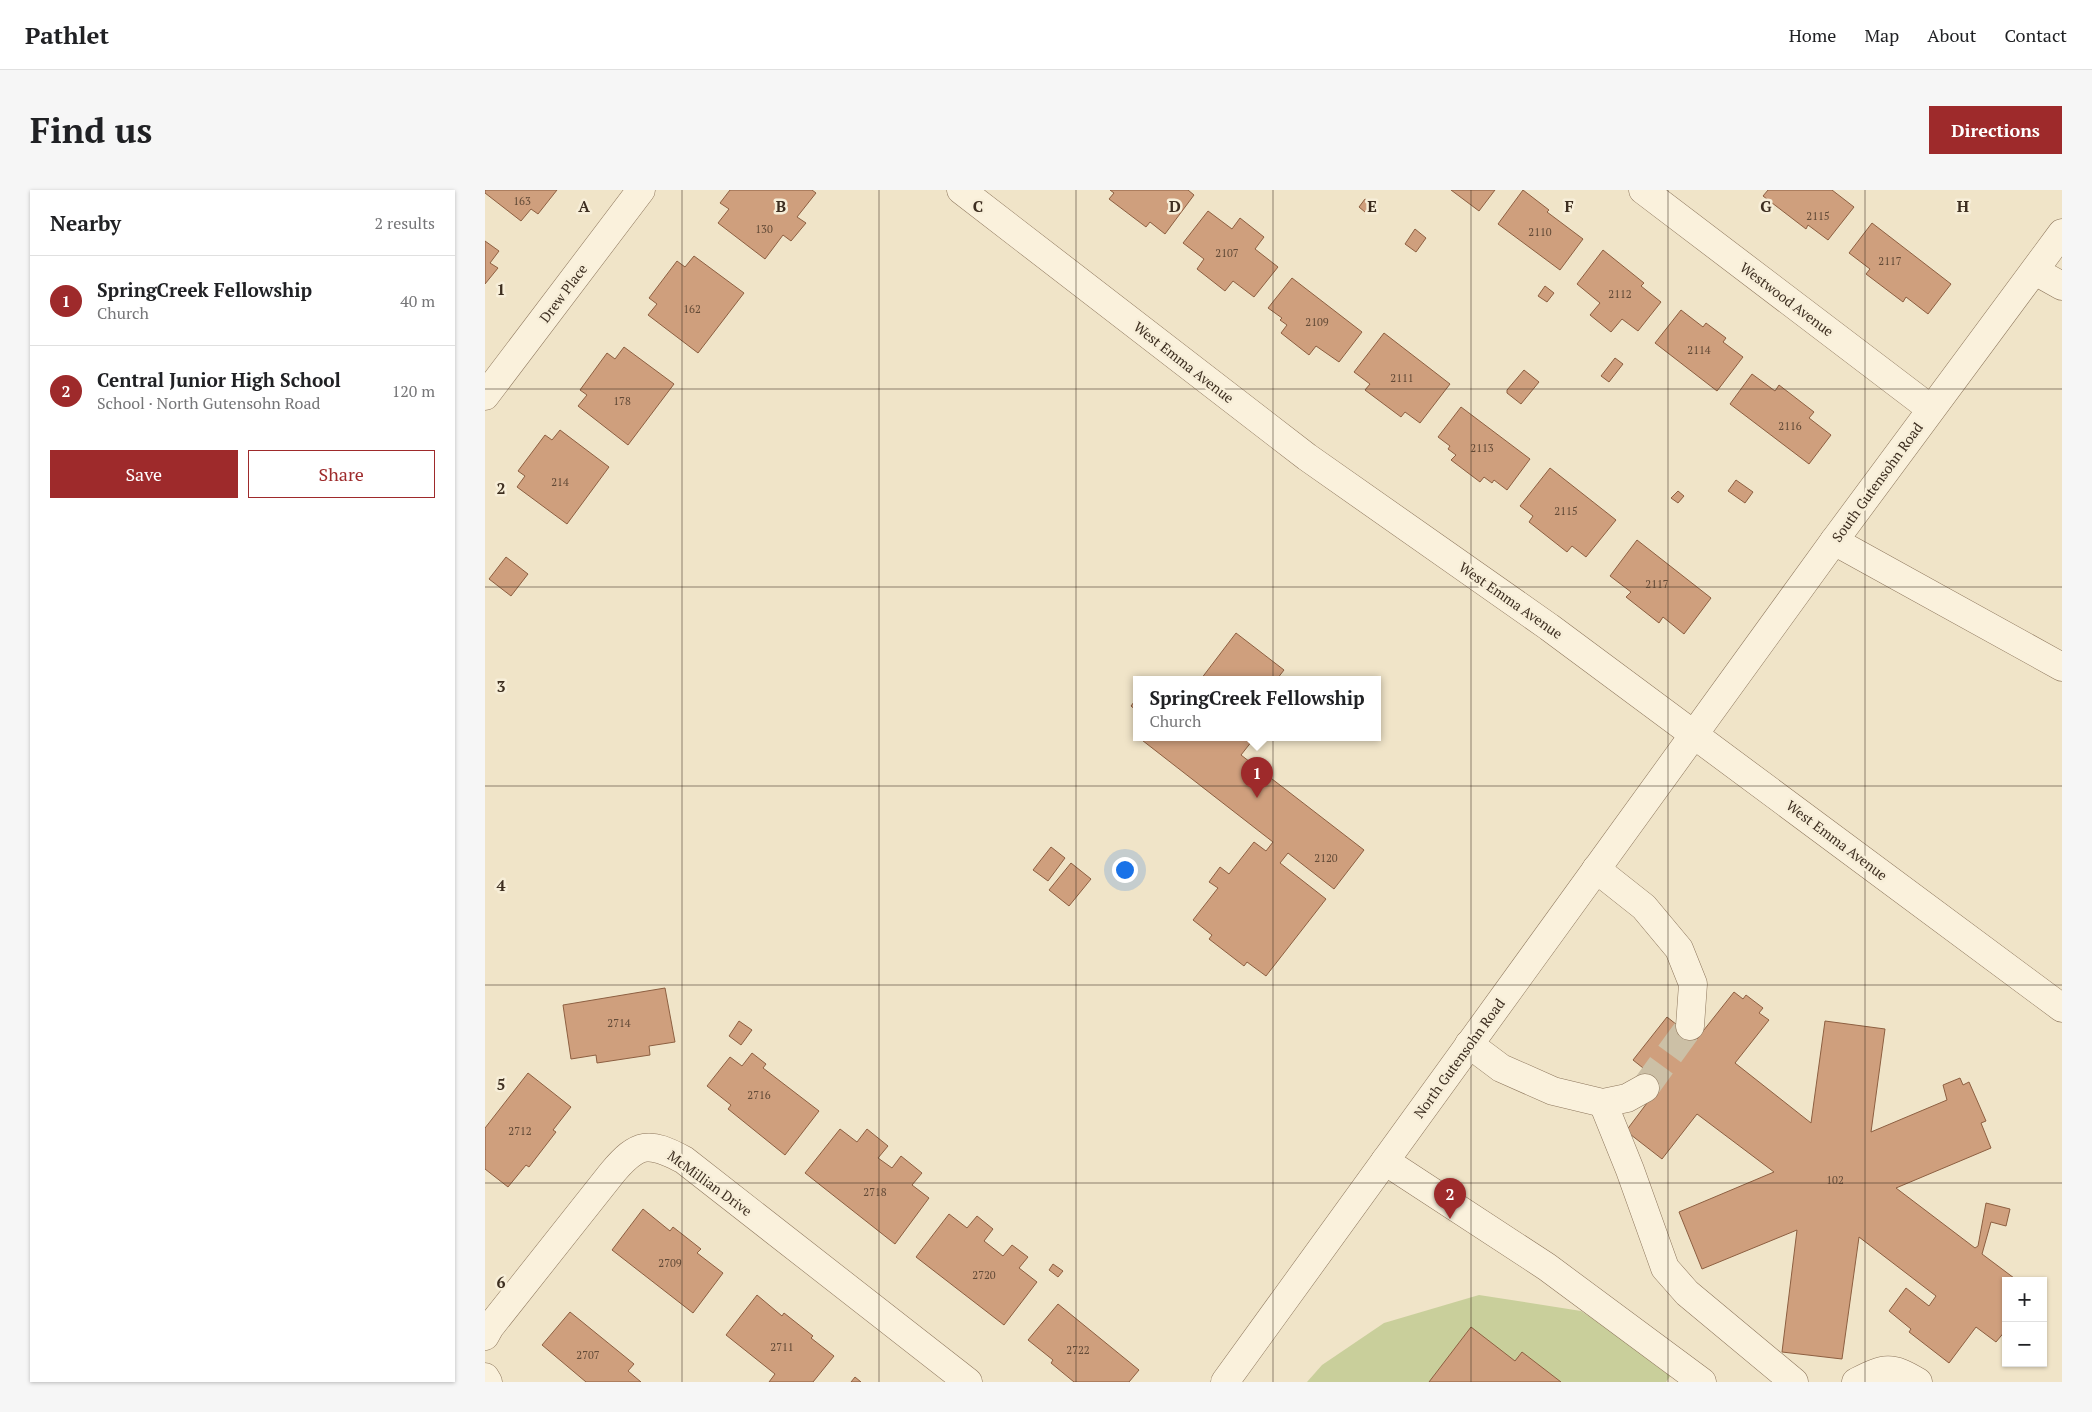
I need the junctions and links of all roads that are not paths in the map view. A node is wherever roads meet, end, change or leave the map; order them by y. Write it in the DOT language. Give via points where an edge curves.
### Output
graph roads {
  1 [pos="641,190"];
  2 [pos="961,190"];
  3 [pos="1643,190"];
  4 [pos="2062,232"];
  5 [pos="2035,271"];
  6 [pos="2062,286"];
  7 [pos="485,396"];
  8 [pos="1931,409"];
  9 [pos="1834,541"];
  10 [pos="2062,667"];
  11 [pos="1694,734"];
  12 [pos="1596,869"];
  13 [pos="2062,1008"];
  14 [pos="1690,1026"];
  15 [pos="1469,1044"];
  16 [pos="1645,1088"];
  17 [pos="1603,1103"];
  18 [pos="1385,1161"];
  19 [pos="485,1336"];
  20 [pos="485,1377"];
  21 [pos="488,1382"];
  22 [pos="968,1382"];
  23 [pos="1225,1382"];
  24 [pos="1702,1382"];
  25 [pos="1794,1382"];
  26 [pos="1856,1382"];
  27 [pos="1918,1382"];
  1 -- 7 [label="street, Drew Place"];
  2 -- 11 [label="street, West Emma Avenue" via="1307,456"];
  3 -- 8 [label="street, Westwood Avenue"];
  4 -- 5 [label="street, South Gutensohn Road"];
  5 -- 6 [label="street"];
  5 -- 8 [label="street, South Gutensohn Road"];
  8 -- 9 [label="street, South Gutensohn Road"];
  9 -- 10 [label="street"];
  9 -- 11 [label="street, South Gutensohn Road"];
  11 -- 12 [label="street, North Gutensohn Road"];
  11 -- 13 [label="street, West Emma Avenue"];
  12 -- 14 [label="street" via="1644,907 1679,949 1693,984"];
  12 -- 15 [label="street, North Gutensohn Road"];
  15 -- 17 [label="street" via="1501,1068 1553,1091"];
  15 -- 18 [label="street, North Gutensohn Road"];
  16 -- 17 [label="street" via="1627,1098"];
  17 -- 25 [label="street" via="1665,1268 1687,1294"];
  18 -- 23 [label="street, North Gutensohn Road"];
  18 -- 24 [label="street" via="1547,1267"];
  19 -- 22 [label="street, McMillian Drive" via="626,1156 644,1146 664,1149 684,1160"];
  20 -- 21 [label="street"];
  26 -- 27 [label="street" via="1880,1370 1899,1371"];
}
